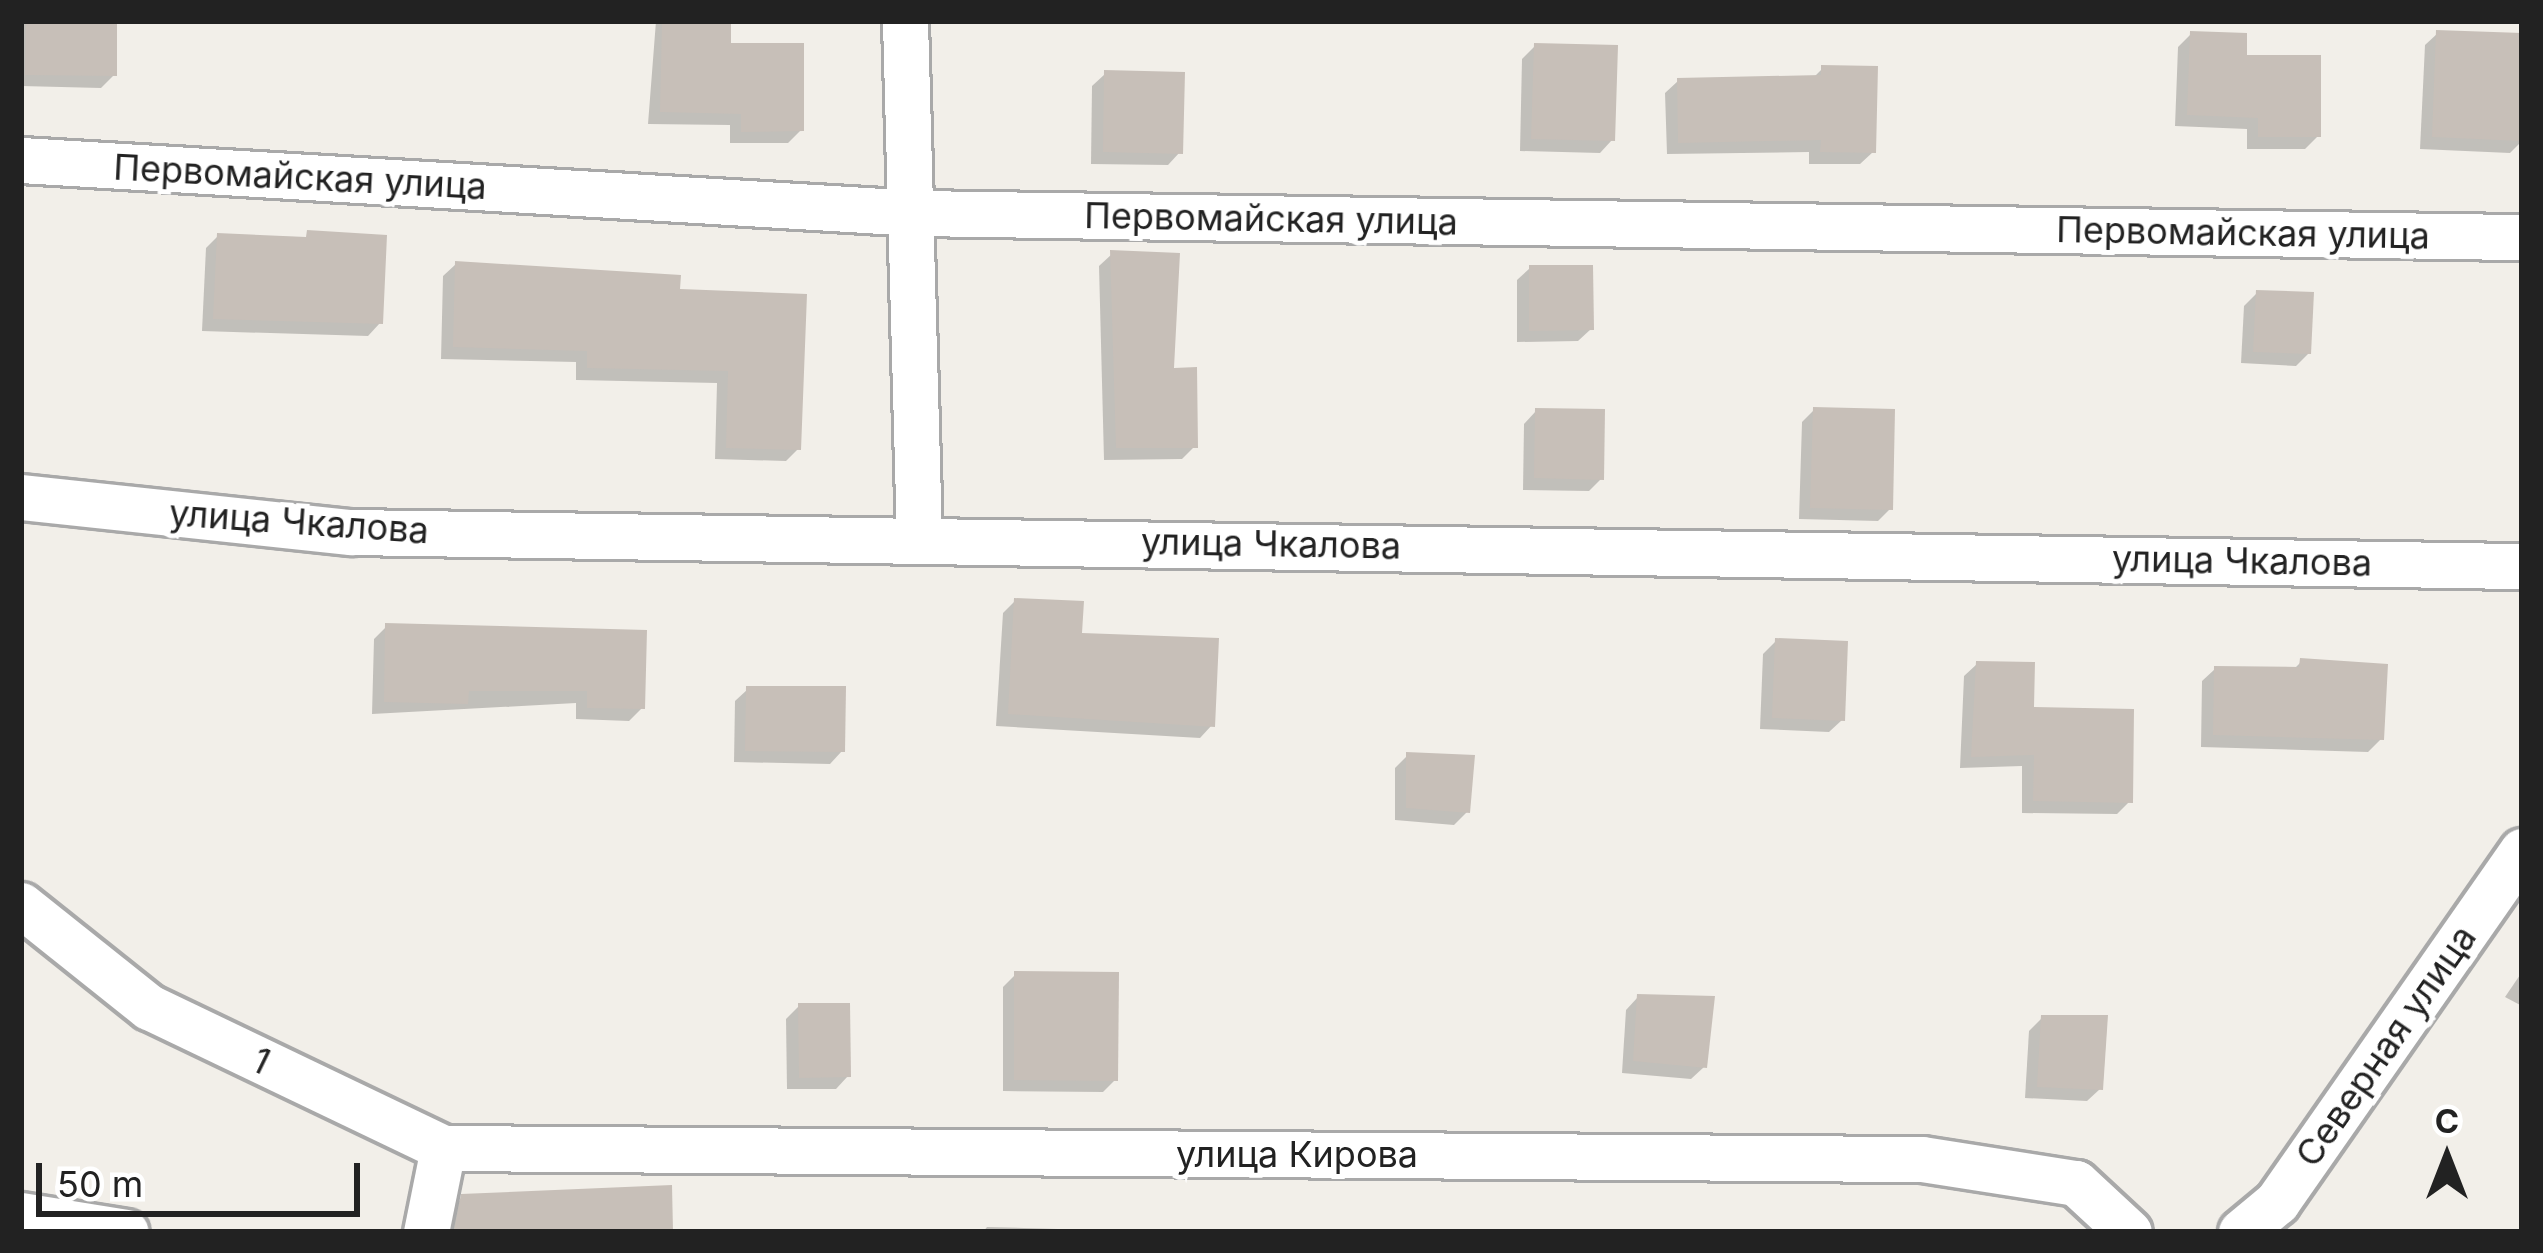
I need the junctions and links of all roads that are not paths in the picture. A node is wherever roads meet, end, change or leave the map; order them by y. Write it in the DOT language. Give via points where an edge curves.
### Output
graph roads {
  1 [pos="905,21"];
  2 [pos="21,160"];
  3 [pos="916,213"];
  4 [pos="2522,237"];
  5 [pos="21,497"];
  6 [pos="919,538"];
  7 [pos="2522,566"];
  8 [pos="2522,851"];
  9 [pos="21,905"];
  10 [pos="442,1148"];
  11 [pos="21,1215"];
  12 [pos="125,1232"];
  13 [pos="426,1232"];
  14 [pos="2129,1232"];
  15 [pos="2241,1232"];
  1 -- 3 [label="street"];
  2 -- 3 [label="street, Первомайская улица"];
  3 -- 4 [label="street, Первомайская улица"];
  3 -- 6 [label="street"];
  5 -- 6 [label="street, улица Чкалова" via="351,532"];
  6 -- 7 [label="street, улица Чкалова"];
  8 -- 15 [label="street, Северная улица" via="2277,1202"];
  9 -- 10 [label="street, 1" via="149,1007"];
  10 -- 13 [label="street"];
  10 -- 14 [label="street, улица Кирова" via="1922,1159 2076,1184"];
  11 -- 12 [label="street"];
}
